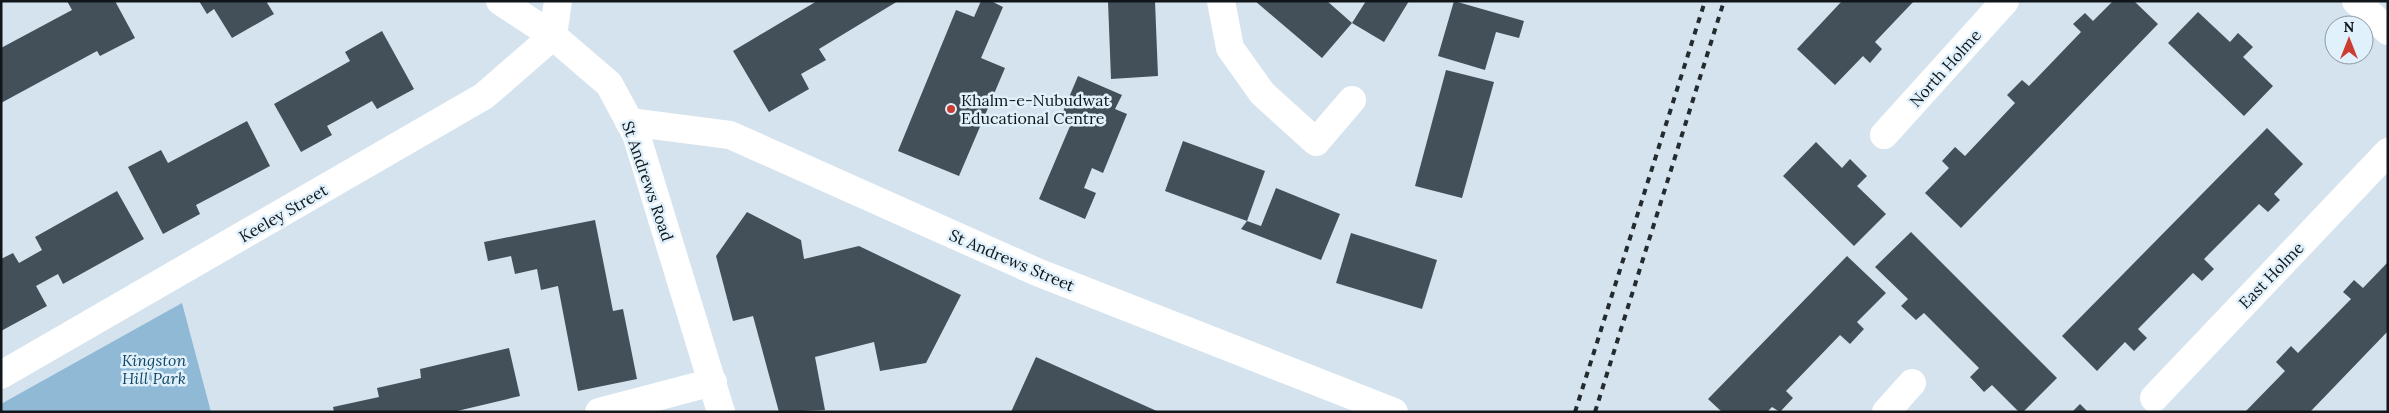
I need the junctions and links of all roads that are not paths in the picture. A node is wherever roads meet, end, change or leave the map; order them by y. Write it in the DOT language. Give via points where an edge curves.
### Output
graph roads {
  1 [pos="500,1"];
  2 [pos="558,1"];
  3 [pos="1222,1"];
  4 [pos="2005,1"];
  5 [pos="2356,1"];
  6 [pos="2384,21"];
  7 [pos="553,36"];
  8 [pos="1352,100"];
  9 [pos="629,122"];
  10 [pos="1884,135"];
  11 [pos="2388,152"];
  12 [pos="1,375"];
  13 [pos="713,382"];
  14 [pos="1912,383"];
  15 [pos="2154,398"];
  16 [pos="600,412"];
  17 [pos="721,412"];
  18 [pos="1394,412"];
  19 [pos="1886,412"];
  1 -- 7 [label="street, St Andrews Road"];
  2 -- 7 [label="street"];
  3 -- 8 [label="street" via="1230,48 1262,93 1316,142"];
  4 -- 10 [label="street, North Holme"];
  5 -- 6 [label="street"];
  7 -- 9 [label="street, St Andrews Road" via="609,84"];
  7 -- 12 [label="street, Keeley Street" via="484,96"];
  9 -- 13 [label="street, St Andrews Road" via="636,134"];
  9 -- 18 [label="street, St Andrews Street" via="730,135 1037,272"];
  11 -- 15 [label="street, East Holme"];
  13 -- 16 [label="street"];
  13 -- 17 [label="street, St Andrews Road"];
  14 -- 19 [label="street"];
}
